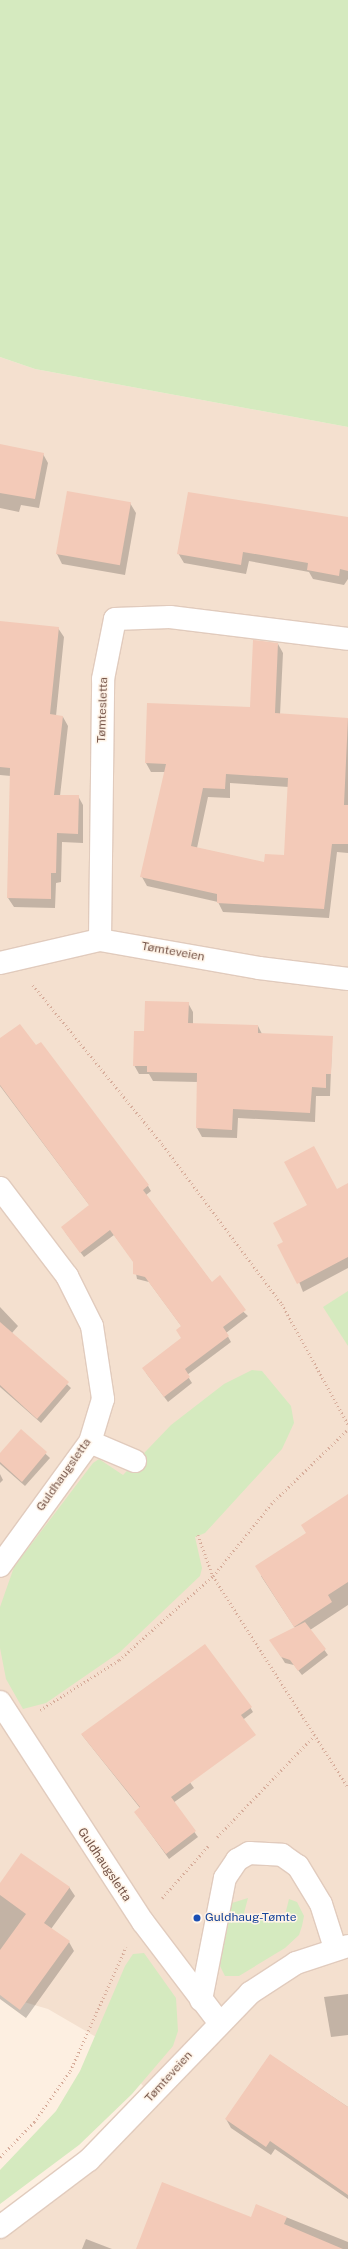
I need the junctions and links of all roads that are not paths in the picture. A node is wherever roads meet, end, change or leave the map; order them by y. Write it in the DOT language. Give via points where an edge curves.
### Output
graph roads {
  1 [pos="348,639"];
  2 [pos="100,940"];
  3 [pos="6,961"];
  4 [pos="348,979"];
  5 [pos="0,1188"];
  6 [pos="90,1442"];
  7 [pos="135,1461"];
  8 [pos="0,1566"];
  9 [pos="0,1702"];
  10 [pos="342,1947"];
  11 [pos="201,2000"];
  12 [pos="219,2022"];
  13 [pos="0,2226"];
  1 -- 2 [label="street, Tømtesletta" via="170,617 115,619 103,679"];
  2 -- 3 [label="street, Tømteveien"];
  2 -- 4 [label="street, Tømteveien" via="259,968"];
  5 -- 6 [label="street, Guldhaugsletta" via="67,1276 92,1326 103,1399"];
  6 -- 7 [label="street"];
  6 -- 8 [label="street, Guldhaugsletta"];
  9 -- 11 [label="street, Guldhaugsletta" via="138,1916"];
  10 -- 11 [label="street" via="321,1904 298,1866 282,1855 249,1853 237,1860 225,1878"];
  10 -- 12 [label="street, Tømteveien" via="273,1976"];
  11 -- 12 [label="street, Guldhaugsletta"];
  12 -- 13 [label="street, Tømteveien" via="89,2160"];
}
